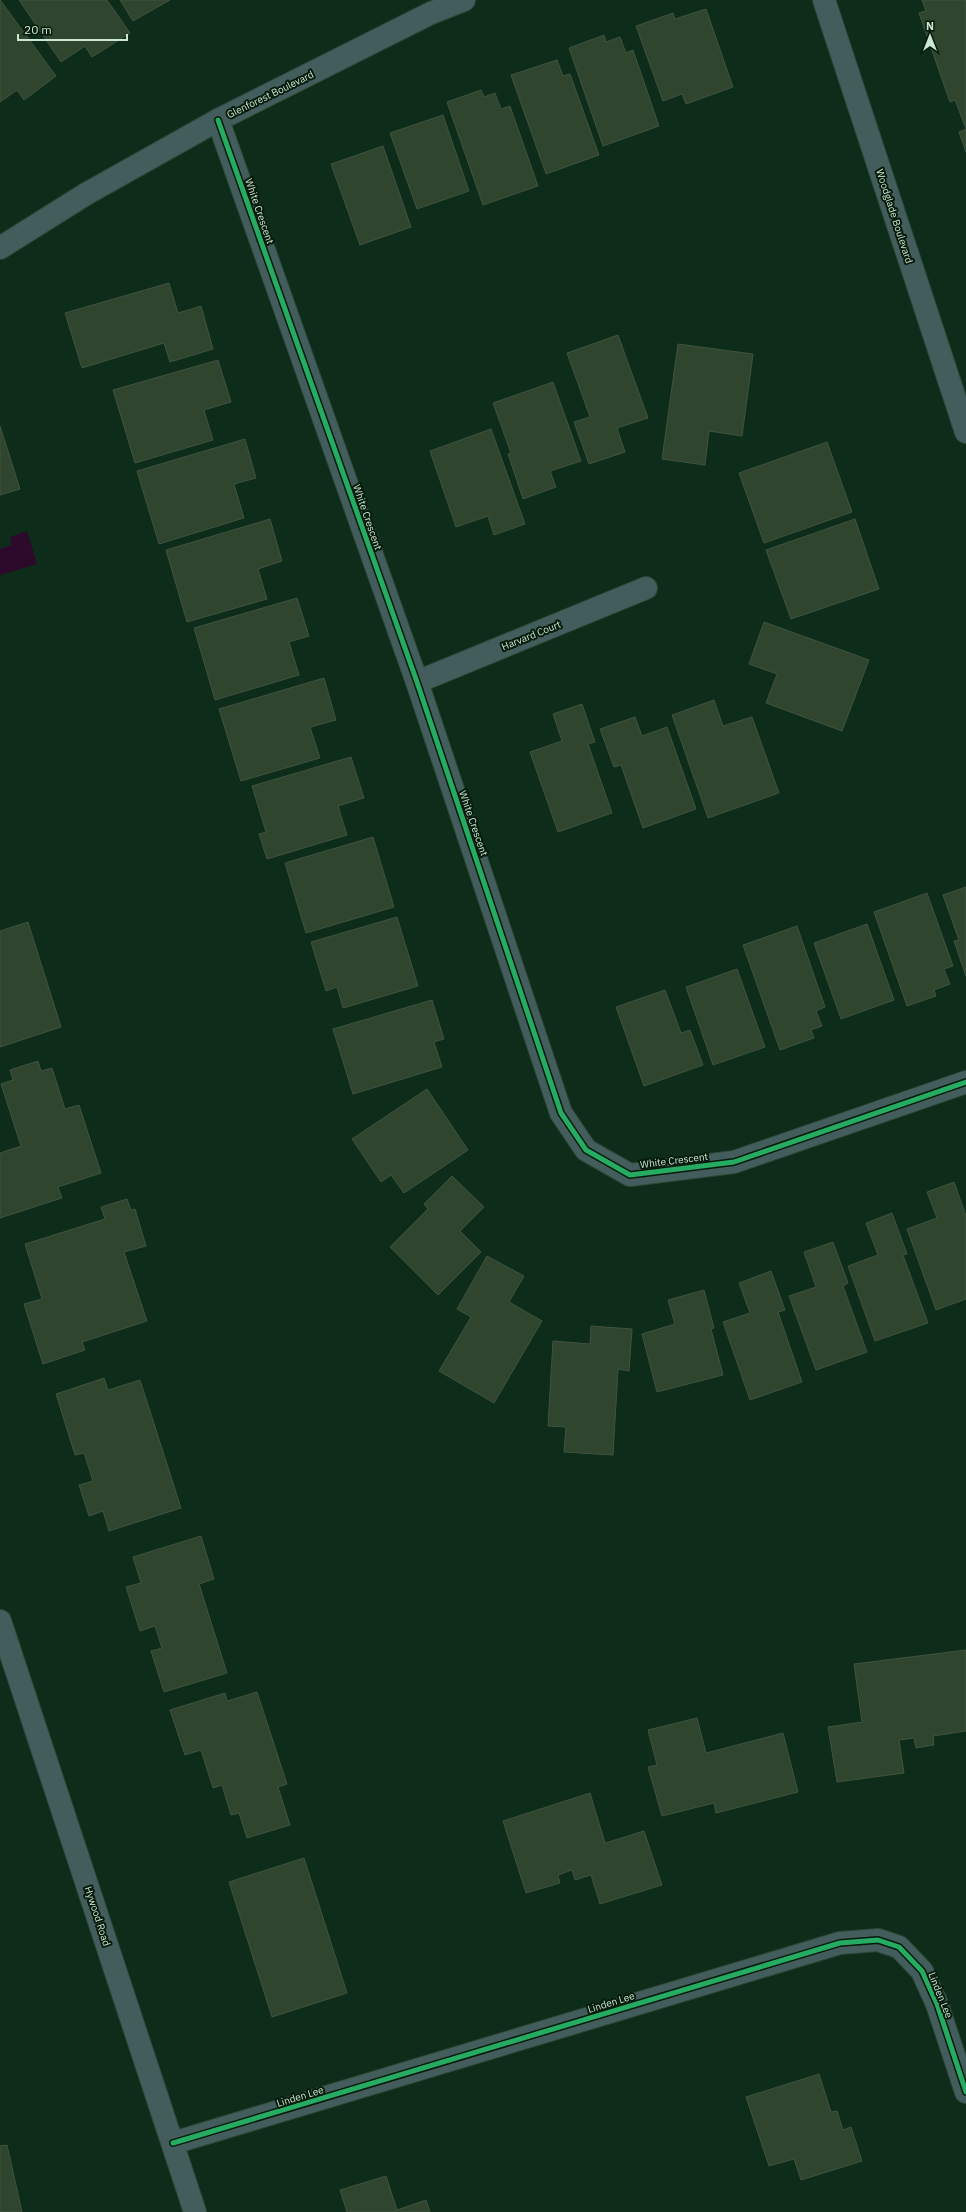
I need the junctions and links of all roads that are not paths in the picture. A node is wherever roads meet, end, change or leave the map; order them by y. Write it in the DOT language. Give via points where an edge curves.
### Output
graph roads {
  1 [pos="464,0"];
  2 [pos="824,0"];
  3 [pos="218,120"];
  4 [pos="0,248"];
  5 [pos="966,432"];
  6 [pos="646,588"];
  7 [pos="417,682"];
  8 [pos="966,1082"];
  9 [pos="0,1621"];
  10 [pos="966,2092"];
  11 [pos="173,2143"];
  12 [pos="195,2212"];
  1 -- 3 [label="street, Glenforest Boulevard" via="432,13"];
  2 -- 5 [label="street, Woodglade Boulevard"];
  3 -- 4 [label="street, Glenforest Boulevard" via="86,194"];
  3 -- 7 [label="street, White Crescent"];
  6 -- 7 [label="street, Harvard Court"];
  7 -- 8 [label="street, White Crescent" via="561,1113 586,1150 630,1175 734,1162"];
  9 -- 11 [label="street, Hywood Road"];
  10 -- 11 [label="street, Linden Lee" via="937,2004 922,1971 899,1947 878,1940 840,1943"];
  11 -- 12 [label="street, Hywood Road"];
}
